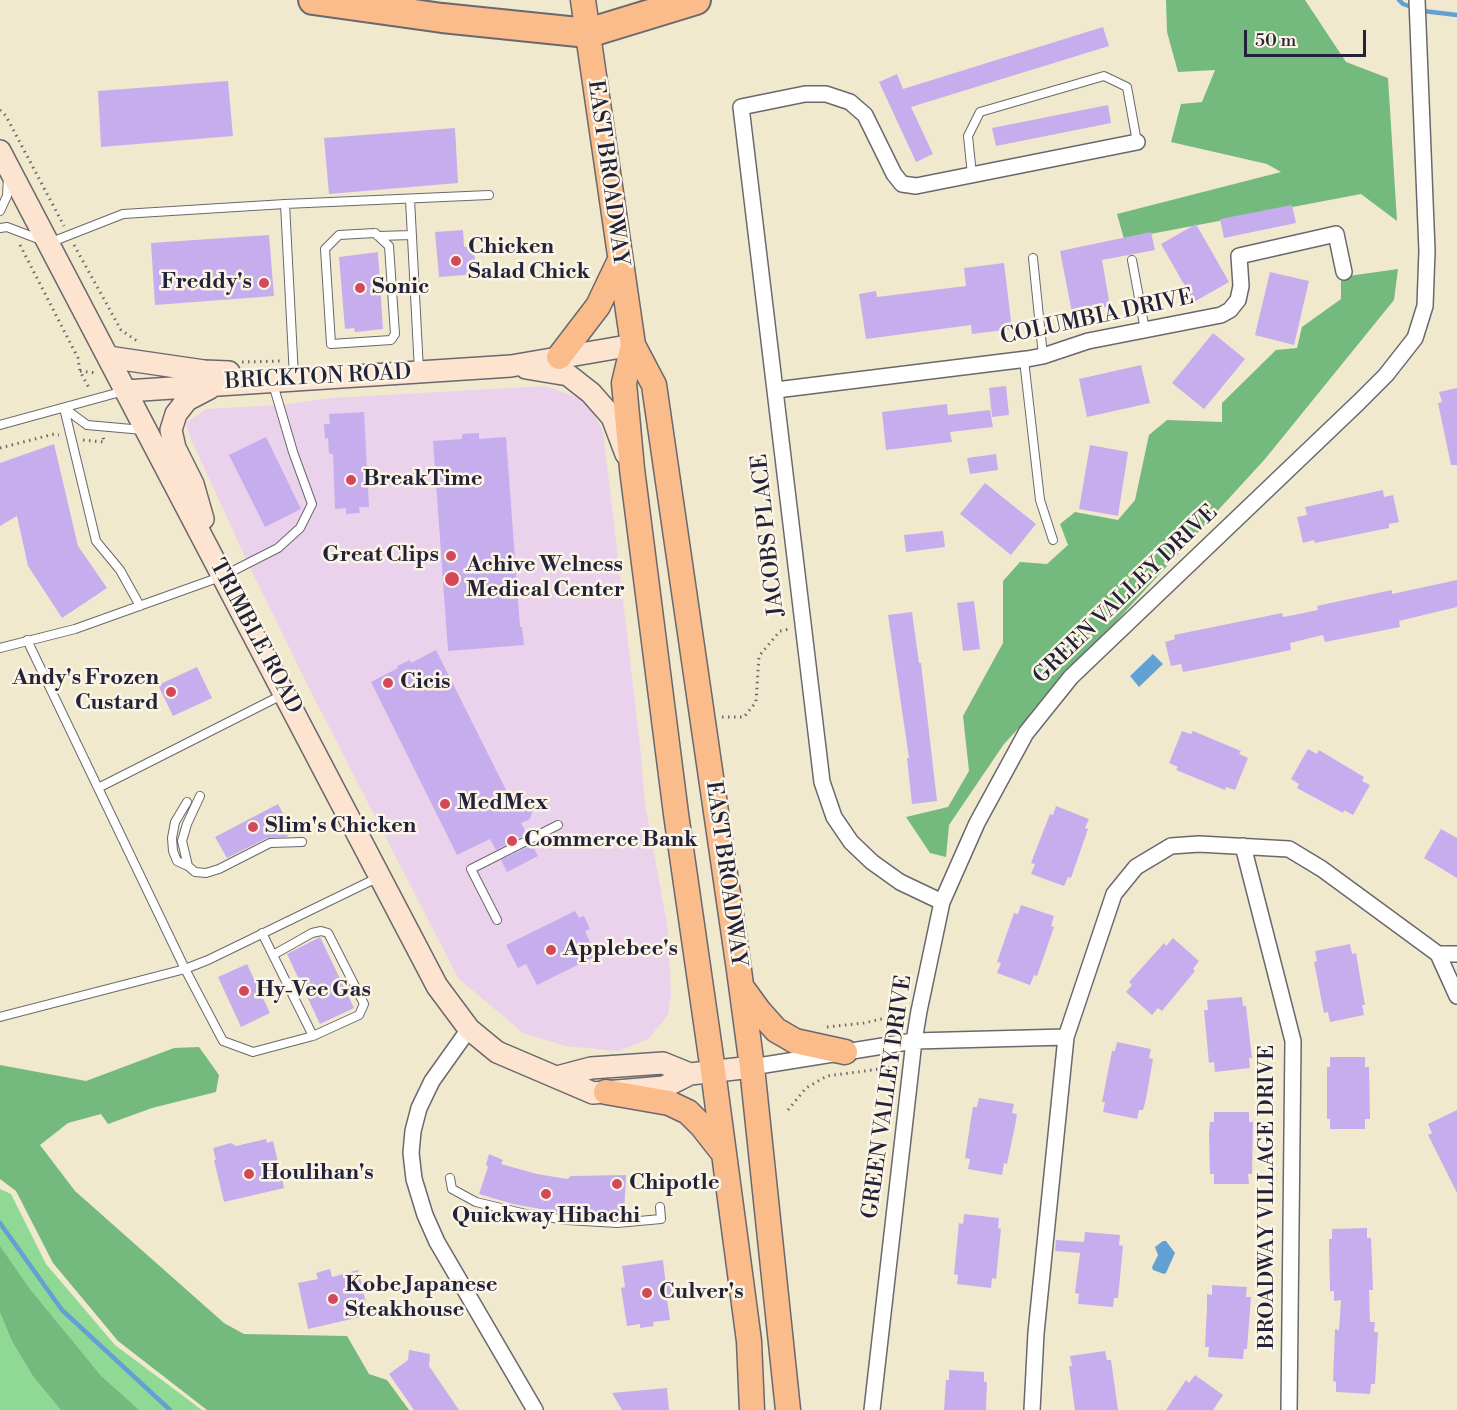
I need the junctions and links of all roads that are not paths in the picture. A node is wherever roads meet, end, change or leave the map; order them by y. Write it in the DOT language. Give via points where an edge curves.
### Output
graph roads {
  1 [pos="313,0"];
  2 [pos="583,0"];
  3 [pos="696,0"];
  4 [pos="1417,0"];
  5 [pos="588,33"];
  6 [pos="1137,142"];
  7 [pos="4,159"];
  8 [pos="972,175"];
  9 [pos="489,195"];
  10 [pos="410,199"];
  11 [pos="285,204"];
  12 [pos="0,211"];
  13 [pos="0,228"];
  14 [pos="412,235"];
  15 [pos="378,236"];
  16 [pos="49,243"];
  17 [pos="1033,258"];
  18 [pos="1131,260"];
  19 [pos="620,262"];
  20 [pos="1344,272"];
  21 [pos="1145,330"];
  22 [pos="633,345"];
  23 [pos="1043,356"];
  24 [pos="108,357"];
  25 [pos="559,357"];
  26 [pos="1024,360"];
  27 [pos="511,366"];
  28 [pos="420,373"];
  29 [pos="294,379"];
  30 [pos="268,380"];
  31 [pos="218,384"];
  32 [pos="776,390"];
  33 [pos="126,391"];
  34 [pos="64,408"];
  35 [pos="0,425"];
  36 [pos="147,430"];
  37 [pos="632,469"];
  38 [pos="1053,540"];
  39 [pos="207,546"];
  40 [pos="223,576"];
  41 [pos="140,606"];
  42 [pos="27,640"];
  43 [pos="0,648"];
  44 [pos="284,694"];
  45 [pos="98,788"];
  46 [pos="200,796"];
  47 [pos="187,802"];
  48 [pos="558,825"];
  49 [pos="302,842"];
  50 [pos="1243,846"];
  51 [pos="188,866"];
  52 [pos="380,876"];
  53 [pos="942,902"];
  54 [pos="497,920"];
  55 [pos="262,933"];
  56 [pos="1438,954"];
  57 [pos="1457,954"];
  58 [pos="273,955"];
  59 [pos="185,969"];
  60 [pos="741,987"];
  61 [pos="1457,996"];
  62 [pos="0,1017"];
  63 [pos="469,1029"];
  64 [pos="313,1036"];
  65 [pos="1066,1037"];
  66 [pos="914,1041"];
  67 [pos="845,1052"];
  68 [pos="752,1067"];
  69 [pos="702,1072"];
  70 [pos="557,1077"];
  71 [pos="606,1092"];
  72 [pos="724,1154"];
  73 [pos="450,1178"];
  74 [pos="660,1207"];
  75 [pos="535,1410"];
  76 [pos="752,1410"];
  77 [pos="788,1410"];
  78 [pos="872,1410"];
  79 [pos="1032,1410"];
  80 [pos="1289,1410"];
  1 -- 5 [label="highway"];
  2 -- 5 [label="main road, EAST BROADWAY"];
  3 -- 5 [label="highway"];
  4 -- 53 [label="street, GREEN VALLEY DRIVE" via="1427,251 1425,306 1415,338 1359,402 1047,704 1026,733 977,823"];
  5 -- 19 [label="main road, EAST BROADWAY"];
  6 -- 8 [label="street"];
  6 -- 8 [label="lane" via="1127,87 1104,76 980,112 968,136"];
  7 -- 12 [label="lane" via="7,196"];
  7 -- 16 [label="street, TRIMBLE ROAD"];
  8 -- 32 [label="street, JACOBS PLACE" via="916,186 902,184 865,115 850,102 826,94 805,94 741,107"];
  9 -- 10 [label="lane"];
  10 -- 11 [label="lane"];
  10 -- 14 [label="lane"];
  11 -- 16 [label="lane" via="123,214"];
  11 -- 29 [label="lane"];
  13 -- 16 [label="lane"];
  14 -- 15 [label="lane"];
  14 -- 28 [label="lane"];
  15 -- 15 [label="lane" via="339,235 325,249 331,344 391,340 395,334 389,246"];
  16 -- 24 [label="street, TRIMBLE ROAD"];
  17 -- 23 [label="lane"];
  18 -- 21 [label="lane"];
  19 -- 22 [label="main road, EAST BROADWAY"];
  19 -- 25 [label="main road" via="598,306"];
  20 -- 21 [label="street, COLUMBIA DRIVE" via="1336,234 1239,256 1241,286 1238,300 1230,310"];
  21 -- 23 [label="street, COLUMBIA DRIVE" via="1088,341"];
  22 -- 25 [label="street, BRICKTON ROAD"];
  22 -- 37 [label="main road, EAST BROADWAY" via="624,383"];
  22 -- 60 [label="main road, EAST BROADWAY" via="654,385"];
  23 -- 26 [label="street, COLUMBIA DRIVE"];
  24 -- 30 [label="street" via="236,372"];
  24 -- 33 [label="street, TRIMBLE ROAD"];
  25 -- 27 [label="street, BRICKTON ROAD"];
  26 -- 32 [label="street, COLUMBIA DRIVE"];
  26 -- 38 [label="lane" via="1040,500"];
  27 -- 28 [label="street, BRICKTON ROAD"];
  27 -- 37 [label="street, BRICKTON ROAD" via="568,375 591,393 612,417"];
  28 -- 29 [label="street, BRICKTON ROAD"];
  29 -- 30 [label="street, BRICKTON ROAD"];
  30 -- 31 [label="street, BRICKTON ROAD"];
  30 -- 40 [label="lane" via="312,504 300,528 278,548"];
  31 -- 33 [label="street, BRICKTON ROAD"];
  31 -- 39 [label="street" via="187,400 176,414 171,430 175,448 193,484"];
  32 -- 53 [label="street, JACOBS PLACE" via="822,782 834,817 851,842 900,882"];
  33 -- 34 [label="lane"];
  33 -- 36 [label="street, TRIMBLE ROAD"];
  34 -- 35 [label="lane"];
  34 -- 36 [label="lane" via="87,424"];
  34 -- 41 [label="lane" via="96,541 120,570"];
  36 -- 39 [label="street, TRIMBLE ROAD"];
  37 -- 69 [label="main road, EAST BROADWAY" via="676,814"];
  39 -- 40 [label="street, TRIMBLE ROAD"];
  40 -- 41 [label="lane"];
  40 -- 44 [label="street, TRIMBLE ROAD"];
  41 -- 42 [label="lane" via="75,629"];
  42 -- 43 [label="lane"];
  42 -- 45 [label="lane"];
  44 -- 45 [label="lane"];
  44 -- 52 [label="street, TRIMBLE ROAD"];
  45 -- 59 [label="lane"];
  46 -- 51 [label="lane" via="182,841"];
  47 -- 51 [label="lane" via="171,838 177,861"];
  48 -- 54 [label="lane" via="471,869"];
  49 -- 51 [label="lane" via="270,843 206,873 195,872"];
  50 -- 56 [label="street" via="1289,849"];
  50 -- 65 [label="street" via="1171,846 1136,867 1114,894"];
  50 -- 80 [label="street, BROADWAY VILLAGE DRIVE" via="1293,1041"];
  52 -- 55 [label="lane"];
  52 -- 63 [label="street, TRIMBLE ROAD" via="437,986"];
  53 -- 66 [label="street, GREEN VALLEY DRIVE"];
  55 -- 58 [label="lane"];
  55 -- 59 [label="lane"];
  56 -- 57 [label="street"];
  56 -- 61 [label="street"];
  58 -- 64 [label="lane"];
  58 -- 64 [label="lane" via="312,933 328,933 364,1004 358,1016"];
  59 -- 62 [label="lane"];
  59 -- 64 [label="lane" via="222,1041 252,1052"];
  60 -- 67 [label="main road" via="776,1030 795,1041"];
  60 -- 68 [label="main road, EAST BROADWAY"];
  63 -- 70 [label="street, TRIMBLE ROAD" via="497,1052"];
  63 -- 75 [label="street" via="432,1081 419,1108 411,1153 414,1179 437,1242"];
  65 -- 66 [label="street"];
  65 -- 79 [label="street" via="1036,1333"];
  66 -- 67 [label="street"];
  66 -- 78 [label="street, GREEN VALLEY DRIVE"];
  67 -- 68 [label="street"];
  68 -- 69 [label="street, TRIMBLE ROAD"];
  68 -- 77 [label="main road, EAST BROADWAY"];
  69 -- 70 [label="street, TRIMBLE ROAD" via="663,1062 591,1068"];
  69 -- 71 [label="street, TRIMBLE ROAD" via="664,1087"];
  69 -- 72 [label="main road, EAST BROADWAY"];
  70 -- 71 [label="street, TRIMBLE ROAD" via="593,1093"];
  71 -- 72 [label="main road" via="669,1103 688,1112"];
  72 -- 76 [label="main road, EAST BROADWAY" via="749,1341"];
  73 -- 74 [label="lane" via="452,1189 476,1202 567,1220 661,1219"];
}
